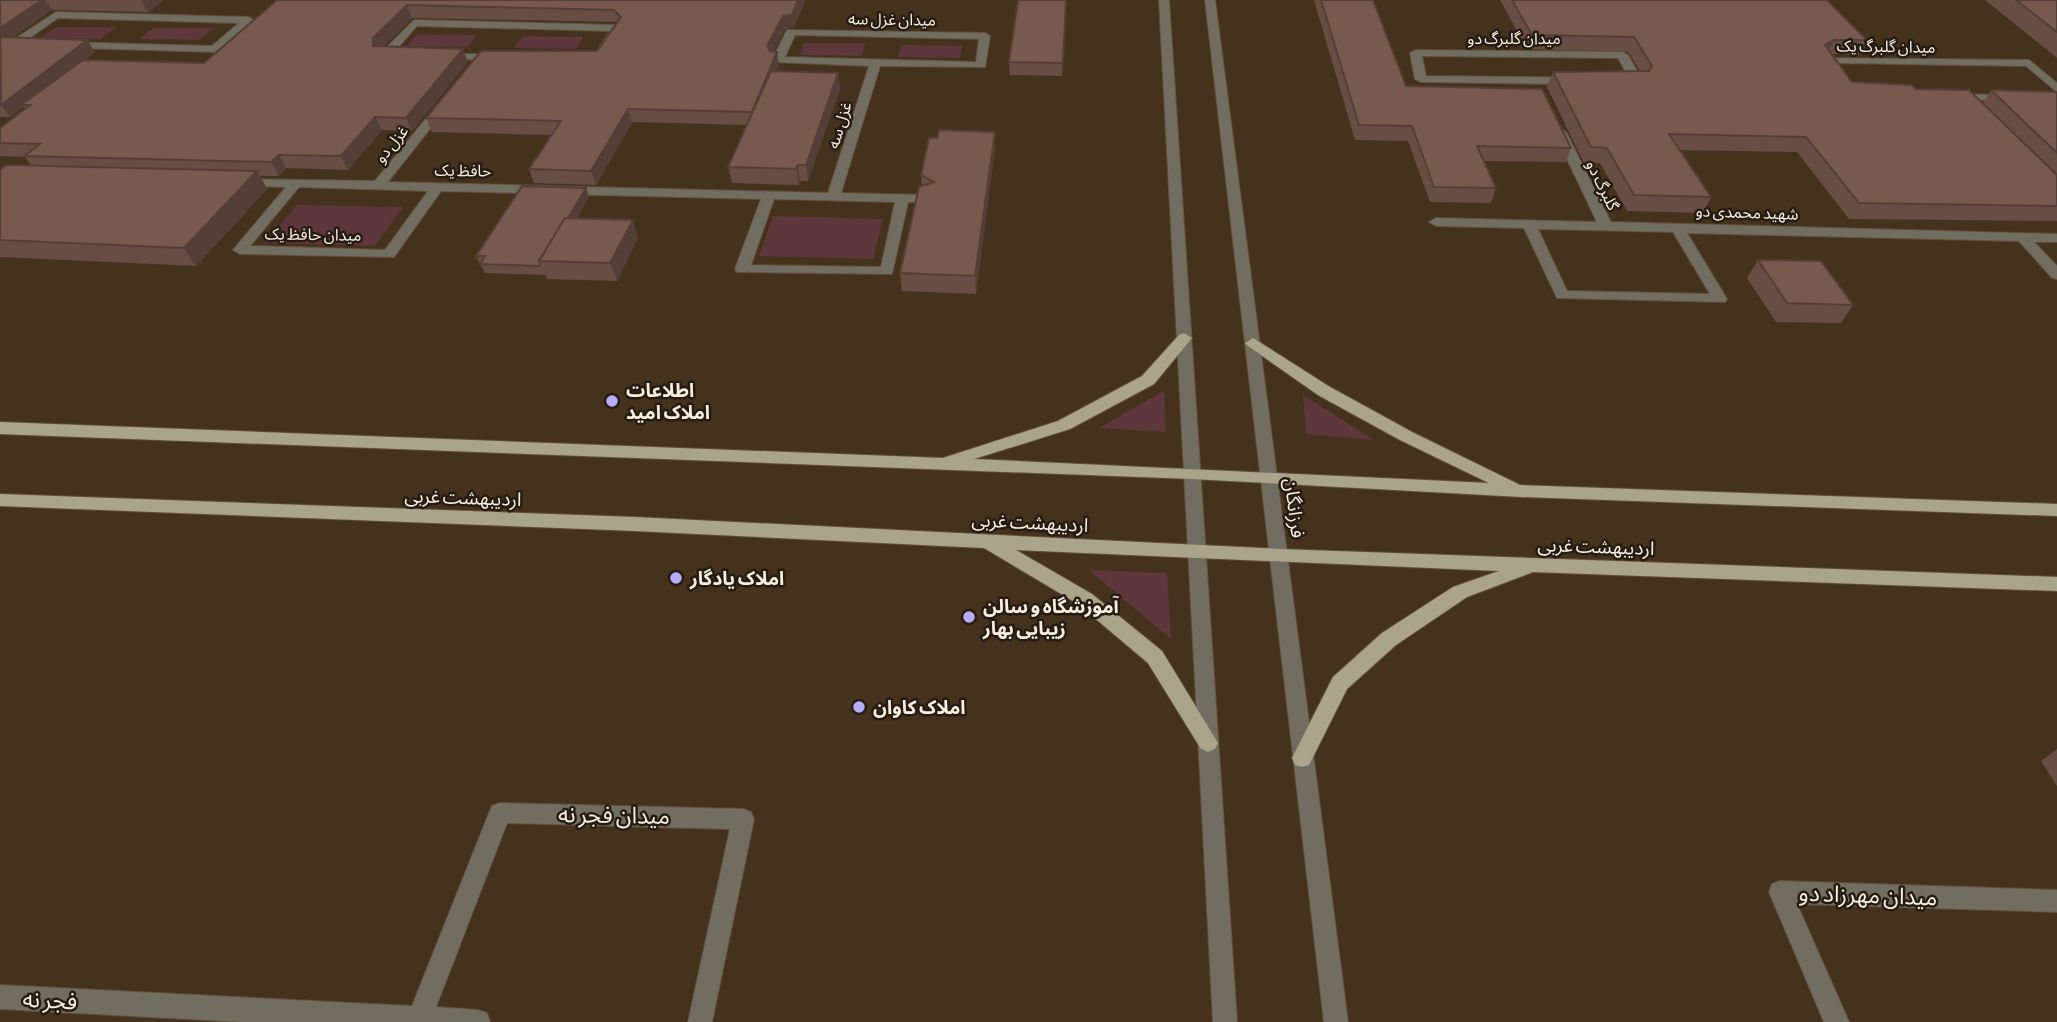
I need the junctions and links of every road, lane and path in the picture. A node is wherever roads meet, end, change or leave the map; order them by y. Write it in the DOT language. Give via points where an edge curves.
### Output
graph roads {
  1 [pos="1164,0"];
  2 [pos="1210,0"];
  3 [pos="115,47"];
  4 [pos="482,57"];
  5 [pos="94,63"];
  6 [pos="875,63"];
  7 [pos="473,68"];
  8 [pos="1842,82"];
  9 [pos="1539,89"];
  10 [pos="2057,89"];
  11 [pos="1937,96"];
  12 [pos="1962,97"];
  13 [pos="2057,99"];
  14 [pos="447,100"];
  15 [pos="1981,116"];
  16 [pos="1553,118"];
  17 [pos="228,182"];
  18 [pos="295,184"];
  19 [pos="378,186"];
  20 [pos="438,187"];
  21 [pos="769,195"];
  22 [pos="833,197"];
  23 [pos="902,198"];
  24 [pos="926,199"];
  25 [pos="1436,222"];
  26 [pos="1529,224"];
  27 [pos="1605,226"];
  28 [pos="1677,228"];
  29 [pos="2023,237"];
  30 [pos="2057,238"];
  31 [pos="2057,275"];
  32 [pos="1184,338"];
  33 [pos="1252,343"];
  34 [pos="0,428"];
  35 [pos="937,464"];
  36 [pos="1192,473"];
  37 [pos="1269,478"];
  38 [pos="1522,491"];
  39 [pos="0,500"];
  40 [pos="2057,510"];
  41 [pos="985,540"];
  42 [pos="1197,552"];
  43 [pos="1280,556"];
  44 [pos="1538,565"];
  45 [pos="2057,584"];
  46 [pos="1208,743"];
  47 [pos="1302,758"];
  48 [pos="2057,901"];
  49 [pos="0,997"];
  50 [pos="419,1019"];
  51 [pos="478,1022"];
  52 [pos="699,1022"];
  53 [pos="1225,1022"];
  54 [pos="1336,1022"];
  55 [pos="1837,1022"];
  1 -- 32 [label="street"];
  2 -- 33 [label="street, فرزانگان"];
  3 -- 3 [label="street" via="14,44 56,15 249,20 215,49"];
  3 -- 5 [label="street"];
  4 -- 4 [label="street" via="385,55 414,23 617,28 596,60"];
  4 -- 7 [label="street"];
  6 -- 6 [label="street, میدان غزل سه" via="778,60 791,32 985,37 981,65"];
  6 -- 22 [label="street, غزل سه"];
  8 -- 10 [label="street, میدان گلبرگ یک" via="1826,61 2029,64"];
  9 -- 9 [label="street, میدان گلبرگ دو" via="1421,79 1416,53 1622,55 1637,82"];
  11 -- 12 [label="street"];
  12 -- 13 [label="street"];
  12 -- 15 [label="street"];
  14 -- 19 [label="street, غزل دو"];
  16 -- 27 [label="street, گلبرگ دو"];
  17 -- 18 [label="street, حافظ یک"];
  18 -- 19 [label="street, حافظ یک"];
  18 -- 20 [label="street, میدان حافظ یک" via="240,250 389,254"];
  19 -- 20 [label="street, حافظ یک"];
  20 -- 21 [label="street, حافظ یک"];
  21 -- 22 [label="street, حافظ یک"];
  21 -- 23 [label="street" via="742,269 887,271"];
  22 -- 23 [label="street, حافظ یک"];
  23 -- 24 [label="street, حافظ یک"];
  25 -- 26 [label="street, شهید محمدی دو"];
  26 -- 27 [label="street, شهید محمدی دو"];
  26 -- 28 [label="street" via="1562,295 1720,299"];
  27 -- 28 [label="street, شهید محمدی دو"];
  28 -- 29 [label="street, شهید محمدی دو"];
  29 -- 30 [label="street, شهید محمدی دو"];
  29 -- 31 [label="street"];
  32 -- 35 [label="main road" via="1148,380 1064,425"];
  32 -- 36 [label="street"];
  33 -- 37 [label="street, فرزانگان"];
  33 -- 38 [label="main road" via="1336,398"];
  34 -- 35 [label="main road"];
  35 -- 36 [label="main road"];
  36 -- 37 [label="main road"];
  36 -- 42 [label="street"];
  37 -- 38 [label="main road"];
  37 -- 43 [label="street, فرزانگان"];
  38 -- 40 [label="main road"];
  39 -- 41 [label="main road, اردیبهشت غربی"];
  41 -- 42 [label="main road, اردیبهشت غربی"];
  41 -- 46 [label="main road" via="1085,599 1155,657"];
  42 -- 43 [label="main road, اردیبهشت غربی"];
  42 -- 46 [label="street"];
  43 -- 44 [label="main road, اردیبهشت غربی"];
  43 -- 47 [label="street, فرزانگان"];
  44 -- 45 [label="main road, اردیبهشت غربی"];
  44 -- 47 [label="main road" via="1460,592 1389,639 1340,684"];
  46 -- 53 [label="street"];
  47 -- 54 [label="street, فرزانگان"];
  48 -- 55 [label="street, میدان مهرزاد دو" via="1780,892"];
  49 -- 50 [label="street, فجر نه"];
  50 -- 51 [label="street, فجر نه"];
  50 -- 52 [label="street, میدان فجر نه" via="500,813 743,819"];
}
